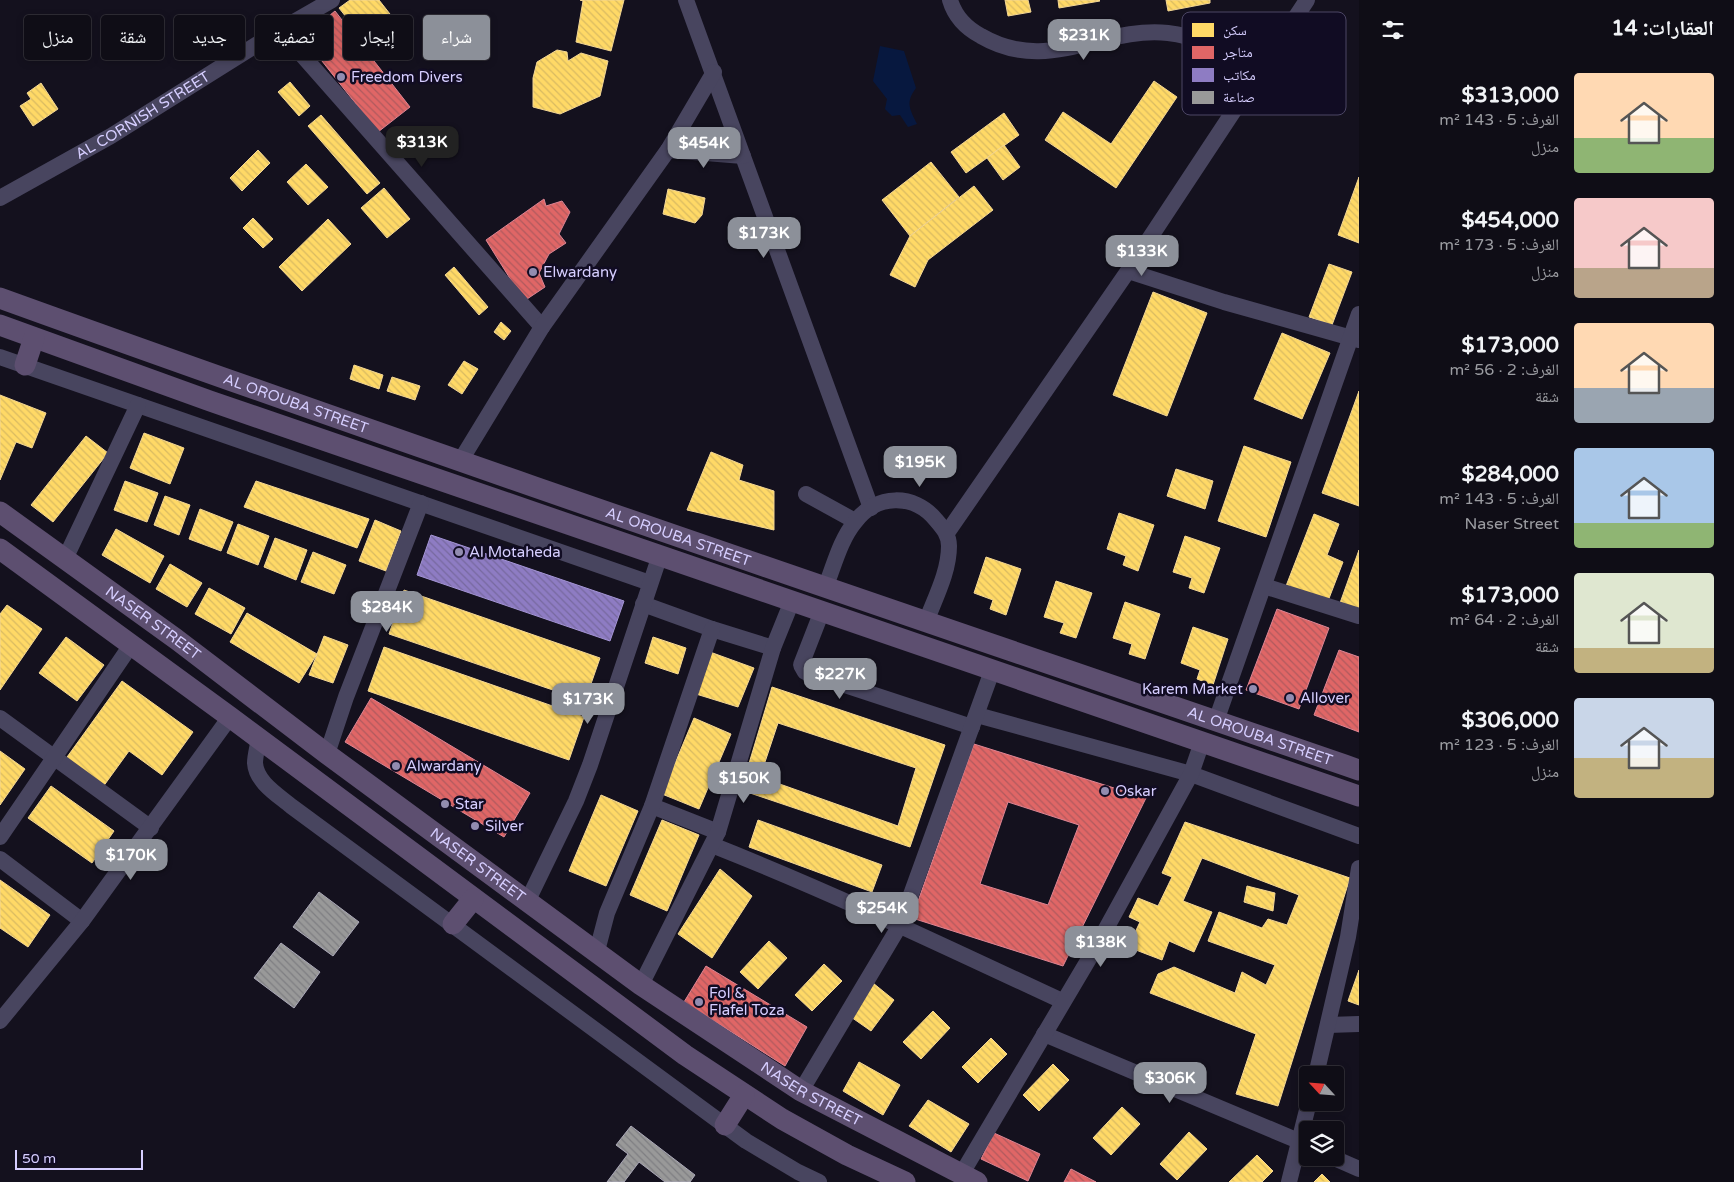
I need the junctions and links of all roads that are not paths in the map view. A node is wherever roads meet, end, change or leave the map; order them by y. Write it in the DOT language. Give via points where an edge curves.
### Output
graph roads {
  1 [pos="332,0"];
  2 [pos="686,0"];
  3 [pos="950,0"];
  4 [pos="1307,0"];
  5 [pos="1299,12"];
  6 [pos="306,15"];
  7 [pos="1182,37"];
  8 [pos="255,46"];
  9 [pos="307,60"];
  10 [pos="714,72"];
  11 [pos="1230,115"];
  12 [pos="668,150"];
  13 [pos="744,156"];
  14 [pos="1,197"];
  15 [pos="1128,271"];
  16 [pos="0,298"];
  17 [pos="1359,314"];
  18 [pos="0,325"];
  19 [pos="542,326"];
  20 [pos="34,338"];
  21 [pos="1355,338"];
  22 [pos="0,357"];
  23 [pos="24,365"];
  24 [pos="298,404"];
  25 [pos="138,405"];
  26 [pos="291,429"];
  27 [pos="461,460"];
  28 [pos="806,494"];
  29 [pos="421,503"];
  30 [pos="871,508"];
  31 [pos="0,512"];
  32 [pos="855,521"];
  33 [pos="947,532"];
  34 [pos="0,549"];
  35 [pos="660,555"];
  36 [pos="65,559"];
  37 [pos="650,584"];
  38 [pos="1264,586"];
  39 [pos="104,587"];
  40 [pos="825,588"];
  41 [pos="792,601"];
  42 [pos="643,604"];
  43 [pos="86,611"];
  44 [pos="822,611"];
  45 [pos="1359,616"];
  46 [pos="926,622"];
  47 [pos="712,629"];
  48 [pos="132,645"];
  49 [pos="774,648"];
  50 [pos="992,671"];
  51 [pos="230,717"];
  52 [pos="0,718"];
  53 [pos="1216,720"];
  54 [pos="975,721"];
  55 [pos="259,738"];
  56 [pos="1202,742"];
  57 [pos="327,754"];
  58 [pos="54,759"];
  59 [pos="1359,770"];
  60 [pos="1191,774"];
  61 [pos="1359,796"];
  62 [pos="652,806"];
  63 [pos="151,828"];
  64 [pos="1359,836"];
  65 [pos="0,837"];
  66 [pos="715,839"];
  67 [pos="0,859"];
  68 [pos="1359,868"];
  69 [pos="473,899"];
  70 [pos="528,900"];
  71 [pos="82,920"];
  72 [pos="453,924"];
  73 [pos="900,925"];
  74 [pos="597,951"];
  75 [pos="641,985"];
  76 [pos="1062,1001"];
  77 [pos="0,1021"];
  78 [pos="1359,1024"];
  79 [pos="1328,1025"];
  80 [pos="1044,1034"];
  81 [pos="1318,1066"];
  82 [pos="801,1091"];
  83 [pos="744,1095"];
  84 [pos="725,1125"];
  85 [pos="1299,1141"];
  86 [pos="1299,1156"];
  87 [pos="1344,1163"];
  88 [pos="1359,1170"];
  89 [pos="969,1178"];
  90 [pos="819,1182"];
  91 [pos="905,1182"];
  92 [pos="1289,1182"];
  1 -- 6 [label="street, AL CORNISH STREET"];
  2 -- 10 [label="street"];
  3 -- 7 [label="street" via="962,24 989,41 1028,53 1146,32"];
  4 -- 5 [label="street"];
  8 -- 14 [label="street, AL CORNISH STREET" via="111,136"];
  9 -- 19 [label="street"];
  10 -- 12 [label="street"];
  10 -- 13 [label="street"];
  11 -- 15 [label="street"];
  12 -- 13 [label="street"];
  12 -- 19 [label="street"];
  13 -- 30 [label="street"];
  15 -- 21 [label="street" via="1224,302"];
  15 -- 33 [label="street"];
  16 -- 24 [label="main road, AL OROUBA STREET"];
  17 -- 21 [label="street"];
  18 -- 20 [label="main road, AL OROUBA STREET"];
  19 -- 27 [label="street"];
  20 -- 23 [label="main road"];
  20 -- 26 [label="main road, AL OROUBA STREET"];
  21 -- 38 [label="street"];
  22 -- 23 [label="street"];
  23 -- 25 [label="street"];
  24 -- 26 [label="main road"];
  24 -- 27 [label="main road, AL OROUBA STREET"];
  25 -- 29 [label="street"];
  25 -- 36 [label="street"];
  26 -- 35 [label="main road, AL OROUBA STREET"];
  27 -- 40 [label="main road, AL OROUBA STREET"];
  28 -- 32 [label="street"];
  29 -- 37 [label="street"];
  29 -- 57 [label="street"];
  30 -- 32 [label="street"];
  30 -- 33 [label="street" via="905,499 926,509"];
  31 -- 36 [label="main road, NASER STREET"];
  32 -- 40 [label="street"];
  33 -- 46 [label="street" via="948,564"];
  34 -- 43 [label="main road, NASER STREET"];
  35 -- 37 [label="street"];
  35 -- 41 [label="main road, AL OROUBA STREET"];
  36 -- 39 [label="main road, NASER STREET"];
  37 -- 42 [label="street"];
  38 -- 45 [label="street"];
  38 -- 53 [label="street"];
  39 -- 43 [label="main road"];
  39 -- 57 [label="main road, NASER STREET"];
  40 -- 46 [label="main road, AL OROUBA STREET"];
  41 -- 44 [label="main road, AL OROUBA STREET"];
  41 -- 49 [label="street"];
  42 -- 47 [label="street"];
  42 -- 70 [label="street" via="590,765"];
  43 -- 48 [label="main road, NASER STREET"];
  44 -- 50 [label="main road, AL OROUBA STREET"];
  44 -- 54 [label="street" via="801,665 805,672"];
  46 -- 53 [label="main road, AL OROUBA STREET"];
  47 -- 49 [label="street"];
  47 -- 62 [label="street"];
  48 -- 51 [label="main road, NASER STREET"];
  48 -- 58 [label="street"];
  49 -- 66 [label="street"];
  50 -- 54 [label="street"];
  50 -- 56 [label="main road, AL OROUBA STREET"];
  51 -- 55 [label="main road, NASER STREET"];
  51 -- 63 [label="street"];
  52 -- 58 [label="street"];
  53 -- 59 [label="main road, AL OROUBA STREET"];
  54 -- 60 [label="street"];
  54 -- 73 [label="street"];
  55 -- 69 [label="main road, NASER STREET"];
  55 -- 72 [label="street" via="255,763 267,787"];
  56 -- 60 [label="street"];
  56 -- 61 [label="main road, AL OROUBA STREET"];
  57 -- 70 [label="main road, NASER STREET"];
  58 -- 63 [label="street"];
  58 -- 65 [label="street"];
  60 -- 64 [label="street"];
  60 -- 76 [label="street" via="1096,947"];
  62 -- 66 [label="street"];
  62 -- 74 [label="street" via="607,912"];
  63 -- 71 [label="street"];
  66 -- 73 [label="street"];
  66 -- 75 [label="street"];
  67 -- 71 [label="street"];
  68 -- 79 [label="street"];
  69 -- 72 [label="main road"];
  69 -- 83 [label="main road, NASER STREET"];
  70 -- 74 [label="main road, NASER STREET"];
  71 -- 77 [label="street"];
  72 -- 84 [label="street"];
  73 -- 76 [label="street"];
  73 -- 82 [label="street"];
  74 -- 75 [label="main road, NASER STREET"];
  75 -- 82 [label="main road, NASER STREET"];
  76 -- 80 [label="street"];
  78 -- 79 [label="street"];
  79 -- 81 [label="street"];
  80 -- 85 [label="street"];
  80 -- 89 [label="street"];
  82 -- 89 [label="main road, NASER STREET"];
  83 -- 84 [label="main road"];
  83 -- 91 [label="main road, NASER STREET" via="847,1155"];
  84 -- 90 [label="street" via="790,1168"];
  86 -- 92 [label="street"];
  87 -- 88 [label="street"];
}
